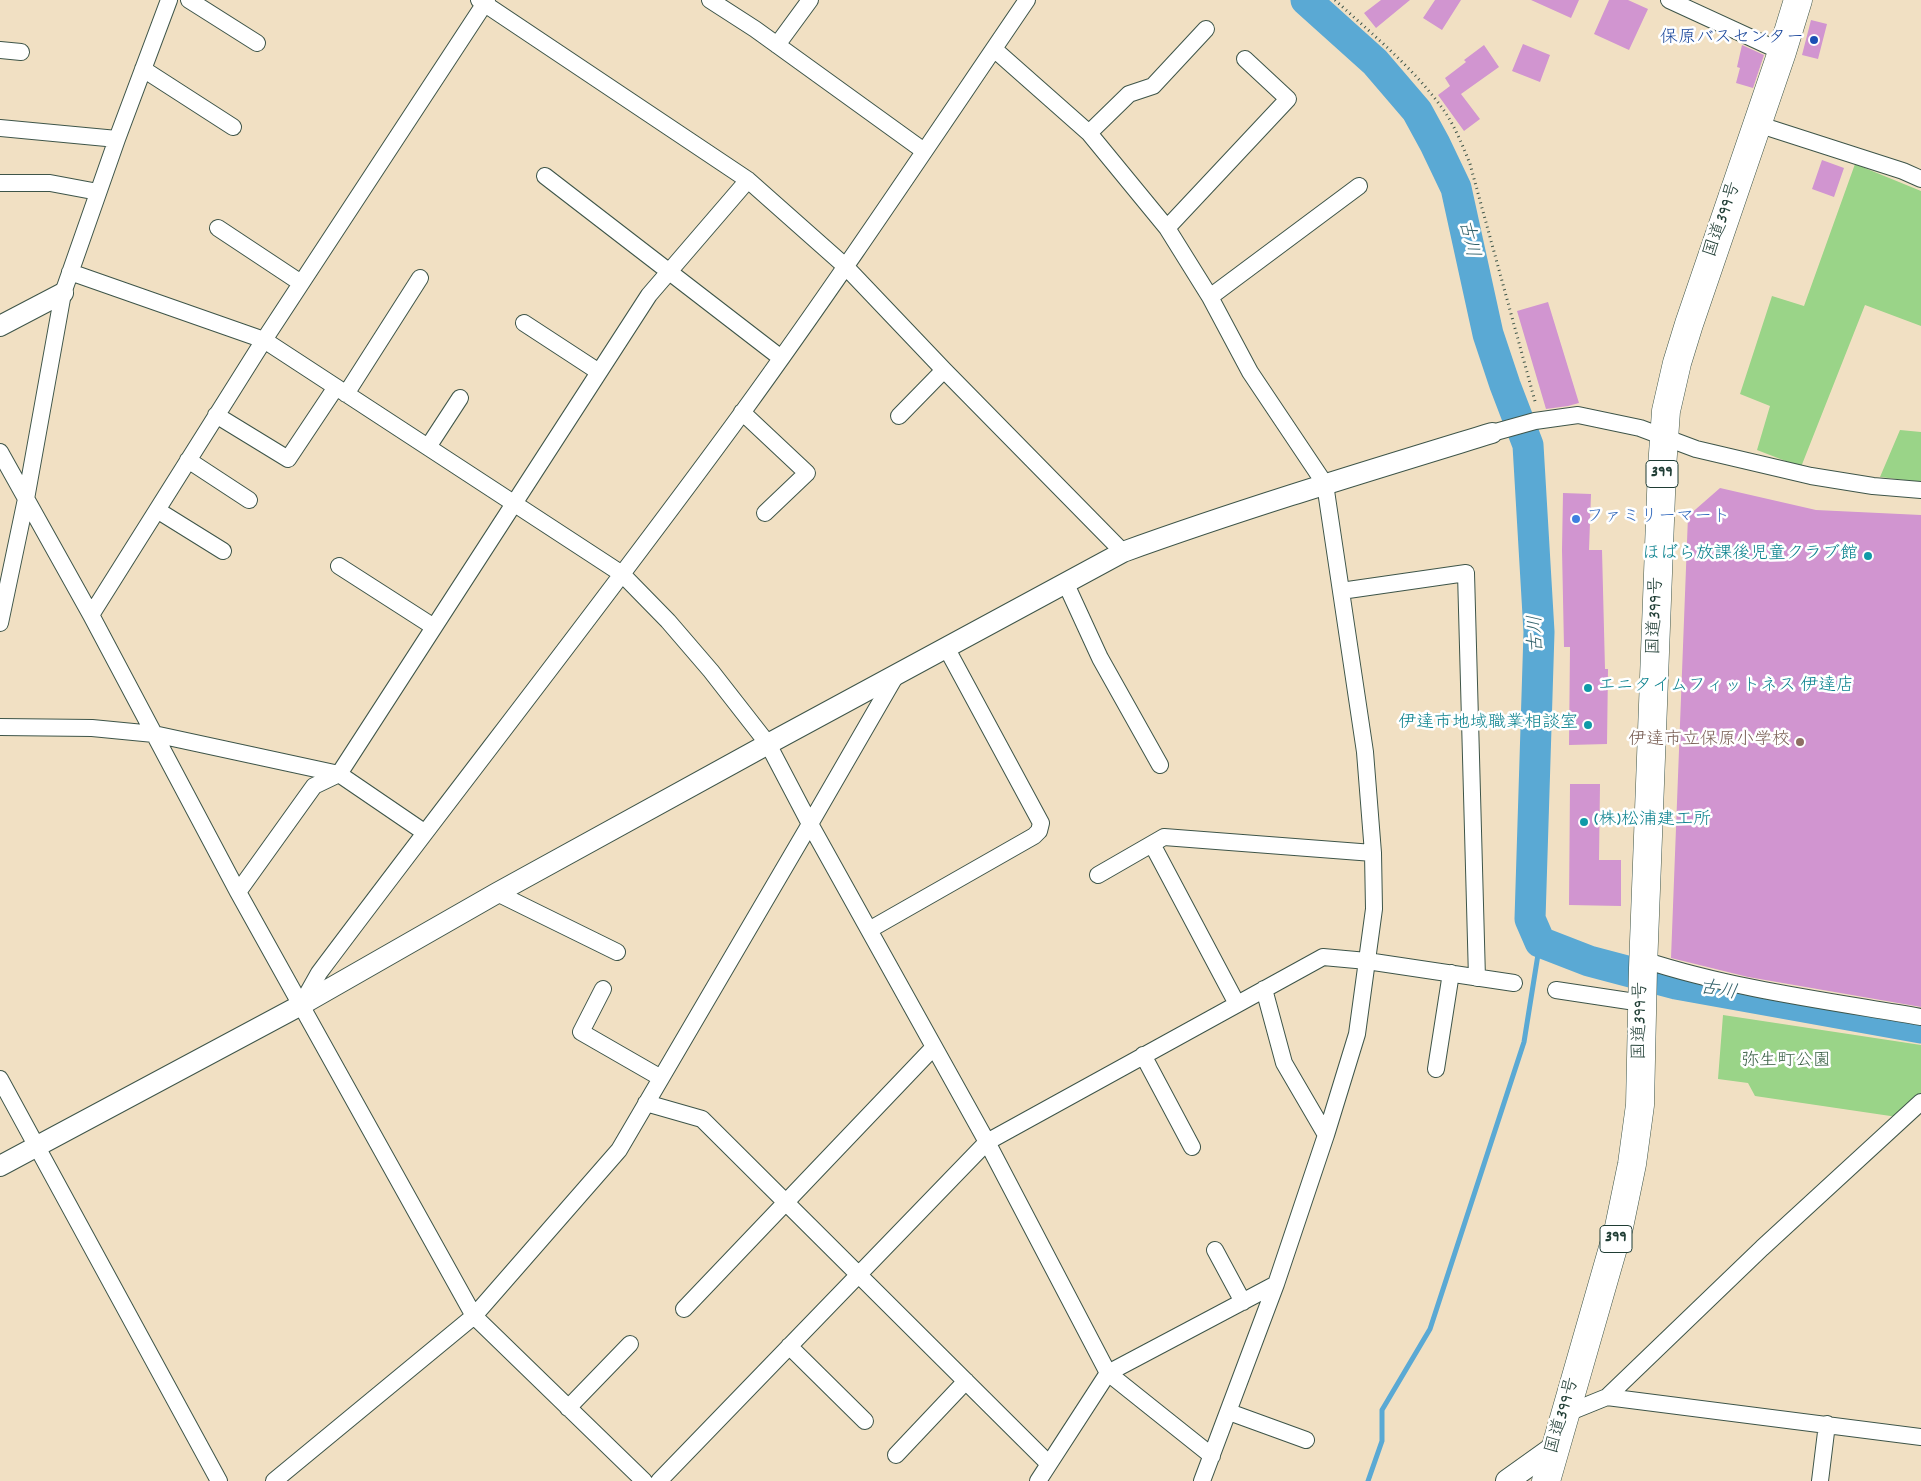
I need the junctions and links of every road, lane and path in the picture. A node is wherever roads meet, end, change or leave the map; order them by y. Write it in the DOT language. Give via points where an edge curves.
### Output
graph roads {
  1 [pos="169,0"];
  2 [pos="189,0"];
  3 [pos="710,0"];
  4 [pos="810,0"];
  5 [pos="1028,0"];
  6 [pos="1335,0"];
  7 [pos="1669,0"];
  8 [pos="1798,0"];
  9 [pos="484,1"];
  10 [pos="1206,29"];
  11 [pos="257,43"];
  12 [pos="777,45"];
  13 [pos="994,49"];
  14 [pos="0,50"];
  15 [pos="20,52"];
  16 [pos="1782,52"];
  17 [pos="1244,59"];
  18 [pos="143,69"];
  19 [pos="1757,124"];
  20 [pos="232,127"];
  21 [pos="0,128"];
  22 [pos="1090,133"];
  23 [pos="117,139"];
  24 [pos="924,151"];
  25 [pos="545,176"];
  26 [pos="1921,179"];
  27 [pos="748,180"];
  28 [pos="0,183"];
  29 [pos="1359,186"];
  30 [pos="98,192"];
  31 [pos="218,228"];
  32 [pos="1167,228"];
  33 [pos="845,266"];
  34 [pos="70,272"];
  35 [pos="669,272"];
  36 [pos="420,278"];
  37 [pos="301,283"];
  38 [pos="62,292"];
  39 [pos="1210,297"];
  40 [pos="524,323"];
  41 [pos="0,326"];
  42 [pos="264,340"];
  43 [pos="781,358"];
  44 [pos="944,370"];
  45 [pos="598,372"];
  46 [pos="341,390"];
  47 [pos="460,398"];
  48 [pos="742,412"];
  49 [pos="216,415"];
  50 [pos="898,416"];
  51 [pos="1538,421"];
  52 [pos="1492,433"];
  53 [pos="1664,437"];
  54 [pos="428,447"];
  55 [pos="0,452"];
  56 [pos="188,460"];
  57 [pos="1325,484"];
  58 [pos="1921,490"];
  59 [pos="26,499"];
  60 [pos="249,500"];
  61 [pos="514,504"];
  62 [pos="157,510"];
  63 [pos="765,513"];
  64 [pos="223,551"];
  65 [pos="1123,552"];
  66 [pos="339,566"];
  67 [pos="622,574"];
  68 [pos="1066,584"];
  69 [pos="1341,591"];
  70 [pos="91,615"];
  71 [pos="0,623"];
  72 [pos="434,627"];
  73 [pos="947,649"];
  74 [pos="895,677"];
  75 [pos="0,727"];
  76 [pos="154,734"];
  77 [pos="768,744"];
  78 [pos="1160,765"];
  79 [pos="339,774"];
  80 [pos="810,824"];
  81 [pos="424,832"];
  82 [pos="1152,844"];
  83 [pos="1373,853"];
  84 [pos="1098,875"];
  85 [pos="238,892"];
  86 [pos="497,893"];
  87 [pos="869,930"];
  88 [pos="617,952"];
  89 [pos="1367,961"];
  90 [pos="1451,974"];
  91 [pos="1477,978"];
  92 [pos="1643,980"];
  93 [pos="1514,983"];
  94 [pos="603,989"];
  95 [pos="1264,989"];
  96 [pos="1556,990"];
  97 [pos="1237,1004"];
  98 [pos="301,1005"];
  99 [pos="1921,1017"];
  100 [pos="934,1046"];
  101 [pos="1143,1055"];
  102 [pos="1436,1069"];
  103 [pos="661,1078"];
  104 [pos="0,1079"];
  105 [pos="1921,1102"];
  106 [pos="646,1103"];
  107 [pos="1326,1135"];
  108 [pos="987,1142"];
  109 [pos="37,1146"];
  110 [pos="1192,1147"];
  111 [pos="0,1166"];
  112 [pos="786,1202"];
  113 [pos="1215,1250"];
  114 [pos="859,1274"];
  115 [pos="1276,1284"];
  116 [pos="1243,1302"];
  117 [pos="684,1309"];
  118 [pos="474,1316"];
  119 [pos="630,1344"];
  120 [pos="789,1346"];
  121 [pos="1108,1373"];
  122 [pos="966,1381"];
  123 [pos="1606,1397"];
  124 [pos="568,1408"];
  125 [pos="1228,1412"];
  126 [pos="1565,1414"];
  127 [pos="865,1421"];
  128 [pos="1827,1424"];
  129 [pos="1921,1436"];
  130 [pos="1306,1440"];
  131 [pos="1556,1446"];
  132 [pos="896,1454"];
  133 [pos="1212,1456"];
  134 [pos="1049,1464"];
  135 [pos="219,1481"];
  136 [pos="274,1481"];
  137 [pos="644,1481"];
  138 [pos="659,1481"];
  139 [pos="1038,1481"];
  140 [pos="1202,1481"];
  141 [pos="1507,1481"];
  142 [pos="1546,1481"];
  143 [pos="1820,1481"];
  1 -- 18 [label="street"];
  2 -- 11 [label="street"];
  3 -- 12 [label="street"];
  4 -- 12 [label="street"];
  5 -- 13 [label="street"];
  6 -- 51 [label="path" via="1425,87 1446,113 1464,148"];
  7 -- 16 [label="street"];
  8 -- 16 [label="highway, 国道399号 / 399"];
  9 -- 27 [label="street"];
  9 -- 37 [label="street"];
  10 -- 22 [label="street" via="1153,86 1129,94"];
  12 -- 24 [label="street"];
  13 -- 22 [label="street"];
  13 -- 24 [label="street"];
  14 -- 15 [label="street"];
  16 -- 19 [label="highway, 国道399号 / 399"];
  17 -- 32 [label="street" via="1288,99"];
  18 -- 20 [label="street"];
  18 -- 23 [label="street"];
  19 -- 26 [label="street"];
  19 -- 53 [label="highway, 国道399号 / 399" via="1688,324 1670,392"];
  21 -- 23 [label="street"];
  22 -- 32 [label="street"];
  23 -- 30 [label="street"];
  24 -- 33 [label="street"];
  25 -- 35 [label="street"];
  27 -- 33 [label="street"];
  27 -- 35 [label="street"];
  28 -- 30 [label="street" via="50,183"];
  29 -- 39 [label="street"];
  30 -- 34 [label="street"];
  31 -- 37 [label="street"];
  32 -- 39 [label="street"];
  33 -- 43 [label="street"];
  33 -- 44 [label="street"];
  34 -- 38 [label="street"];
  34 -- 42 [label="street"];
  35 -- 43 [label="street"];
  35 -- 45 [label="street" via="649,295"];
  36 -- 46 [label="street"];
  37 -- 42 [label="street"];
  38 -- 41 [label="street"];
  38 -- 59 [label="street"];
  39 -- 57 [label="street" via="1250,372"];
  40 -- 45 [label="street"];
  42 -- 46 [label="street"];
  42 -- 49 [label="street"];
  43 -- 48 [label="street"];
  44 -- 50 [label="street"];
  44 -- 65 [label="street"];
  45 -- 61 [label="street"];
  46 -- 49 [label="street" via="288,459"];
  46 -- 54 [label="street"];
  47 -- 54 [label="street"];
  48 -- 63 [label="street" via="807,472"];
  48 -- 67 [label="street"];
  49 -- 56 [label="street"];
  51 -- 52 [label="street"];
  51 -- 53 [label="street" via="1578,415 1640,428"];
  52 -- 57 [label="street"];
  53 -- 58 [label="street" via="1696,449 1811,476"];
  53 -- 92 [label="highway, 国道399号 / 399"];
  54 -- 61 [label="street"];
  55 -- 59 [label="street"];
  56 -- 60 [label="street"];
  56 -- 62 [label="street"];
  57 -- 65 [label="street"];
  57 -- 69 [label="street"];
  59 -- 70 [label="street"];
  59 -- 71 [label="street"];
  61 -- 67 [label="street"];
  61 -- 72 [label="street"];
  62 -- 64 [label="street"];
  62 -- 70 [label="street"];
  65 -- 68 [label="street"];
  66 -- 72 [label="street"];
  67 -- 77 [label="street" via="686,642"];
  67 -- 81 [label="street"];
  68 -- 73 [label="street"];
  68 -- 78 [label="street" via="1100,658"];
  69 -- 83 [label="street" via="1365,752"];
  69 -- 91 [label="street" via="1466,572"];
  70 -- 76 [label="street"];
  72 -- 79 [label="street"];
  73 -- 74 [label="street"];
  73 -- 87 [label="street" via="1041,823 1039,831"];
  74 -- 77 [label="street"];
  74 -- 80 [label="street"];
  75 -- 76 [label="street" via="92,728"];
  76 -- 79 [label="street"];
  76 -- 85 [label="street"];
  77 -- 80 [label="street"];
  77 -- 86 [label="street"];
  79 -- 81 [label="street"];
  79 -- 85 [label="street" via="314,786"];
  80 -- 87 [label="street"];
  80 -- 103 [label="street"];
  81 -- 98 [label="street" via="319,973"];
  82 -- 83 [label="street" via="1164,837"];
  82 -- 84 [label="street"];
  82 -- 97 [label="street"];
  83 -- 89 [label="street" via="1374,909"];
  85 -- 98 [label="street"];
  86 -- 88 [label="street"];
  86 -- 98 [label="street"];
  87 -- 100 [label="street"];
  89 -- 90 [label="street"];
  89 -- 95 [label="street" via="1323,957"];
  89 -- 107 [label="street" via="1357,1034"];
  90 -- 91 [label="street"];
  90 -- 102 [label="street"];
  91 -- 93 [label="street"];
  92 -- 96 [label="street"];
  92 -- 99 [label="street" via="1684,973"];
  92 -- 126 [label="highway, 国道399号 / 399" via="1640,1105 1632,1164 1619,1227"];
  94 -- 103 [label="street" via="581,1032"];
  95 -- 97 [label="street"];
  95 -- 107 [label="street" via="1284,1063"];
  97 -- 101 [label="street"];
  98 -- 109 [label="street"];
  98 -- 118 [label="street"];
  100 -- 108 [label="street"];
  100 -- 112 [label="street"];
  101 -- 108 [label="street"];
  101 -- 110 [label="street"];
  103 -- 106 [label="street"];
  104 -- 109 [label="street"];
  105 -- 123 [label="street"];
  106 -- 112 [label="street" via="702,1119"];
  106 -- 118 [label="street" via="619,1150"];
  107 -- 115 [label="street"];
  108 -- 114 [label="street"];
  108 -- 121 [label="street"];
  109 -- 111 [label="street"];
  109 -- 135 [label="street"];
  112 -- 114 [label="street"];
  112 -- 117 [label="street"];
  113 -- 116 [label="street"];
  114 -- 120 [label="street"];
  114 -- 122 [label="street"];
  115 -- 116 [label="street"];
  115 -- 125 [label="street"];
  116 -- 121 [label="street"];
  118 -- 124 [label="street"];
  118 -- 136 [label="street"];
  119 -- 124 [label="street"];
  120 -- 127 [label="street"];
  120 -- 138 [label="street"];
  121 -- 133 [label="street"];
  121 -- 134 [label="street"];
  122 -- 132 [label="street"];
  122 -- 134 [label="street"];
  123 -- 126 [label="street"];
  123 -- 128 [label="street"];
  124 -- 137 [label="street"];
  125 -- 130 [label="street"];
  125 -- 133 [label="street"];
  126 -- 131 [label="highway, 国道399号 / 399"];
  128 -- 129 [label="street"];
  128 -- 143 [label="street"];
  131 -- 141 [label="main road"];
  131 -- 142 [label="highway, 国道399号 / 399"];
  133 -- 140 [label="street"];
  134 -- 139 [label="street"];
}
